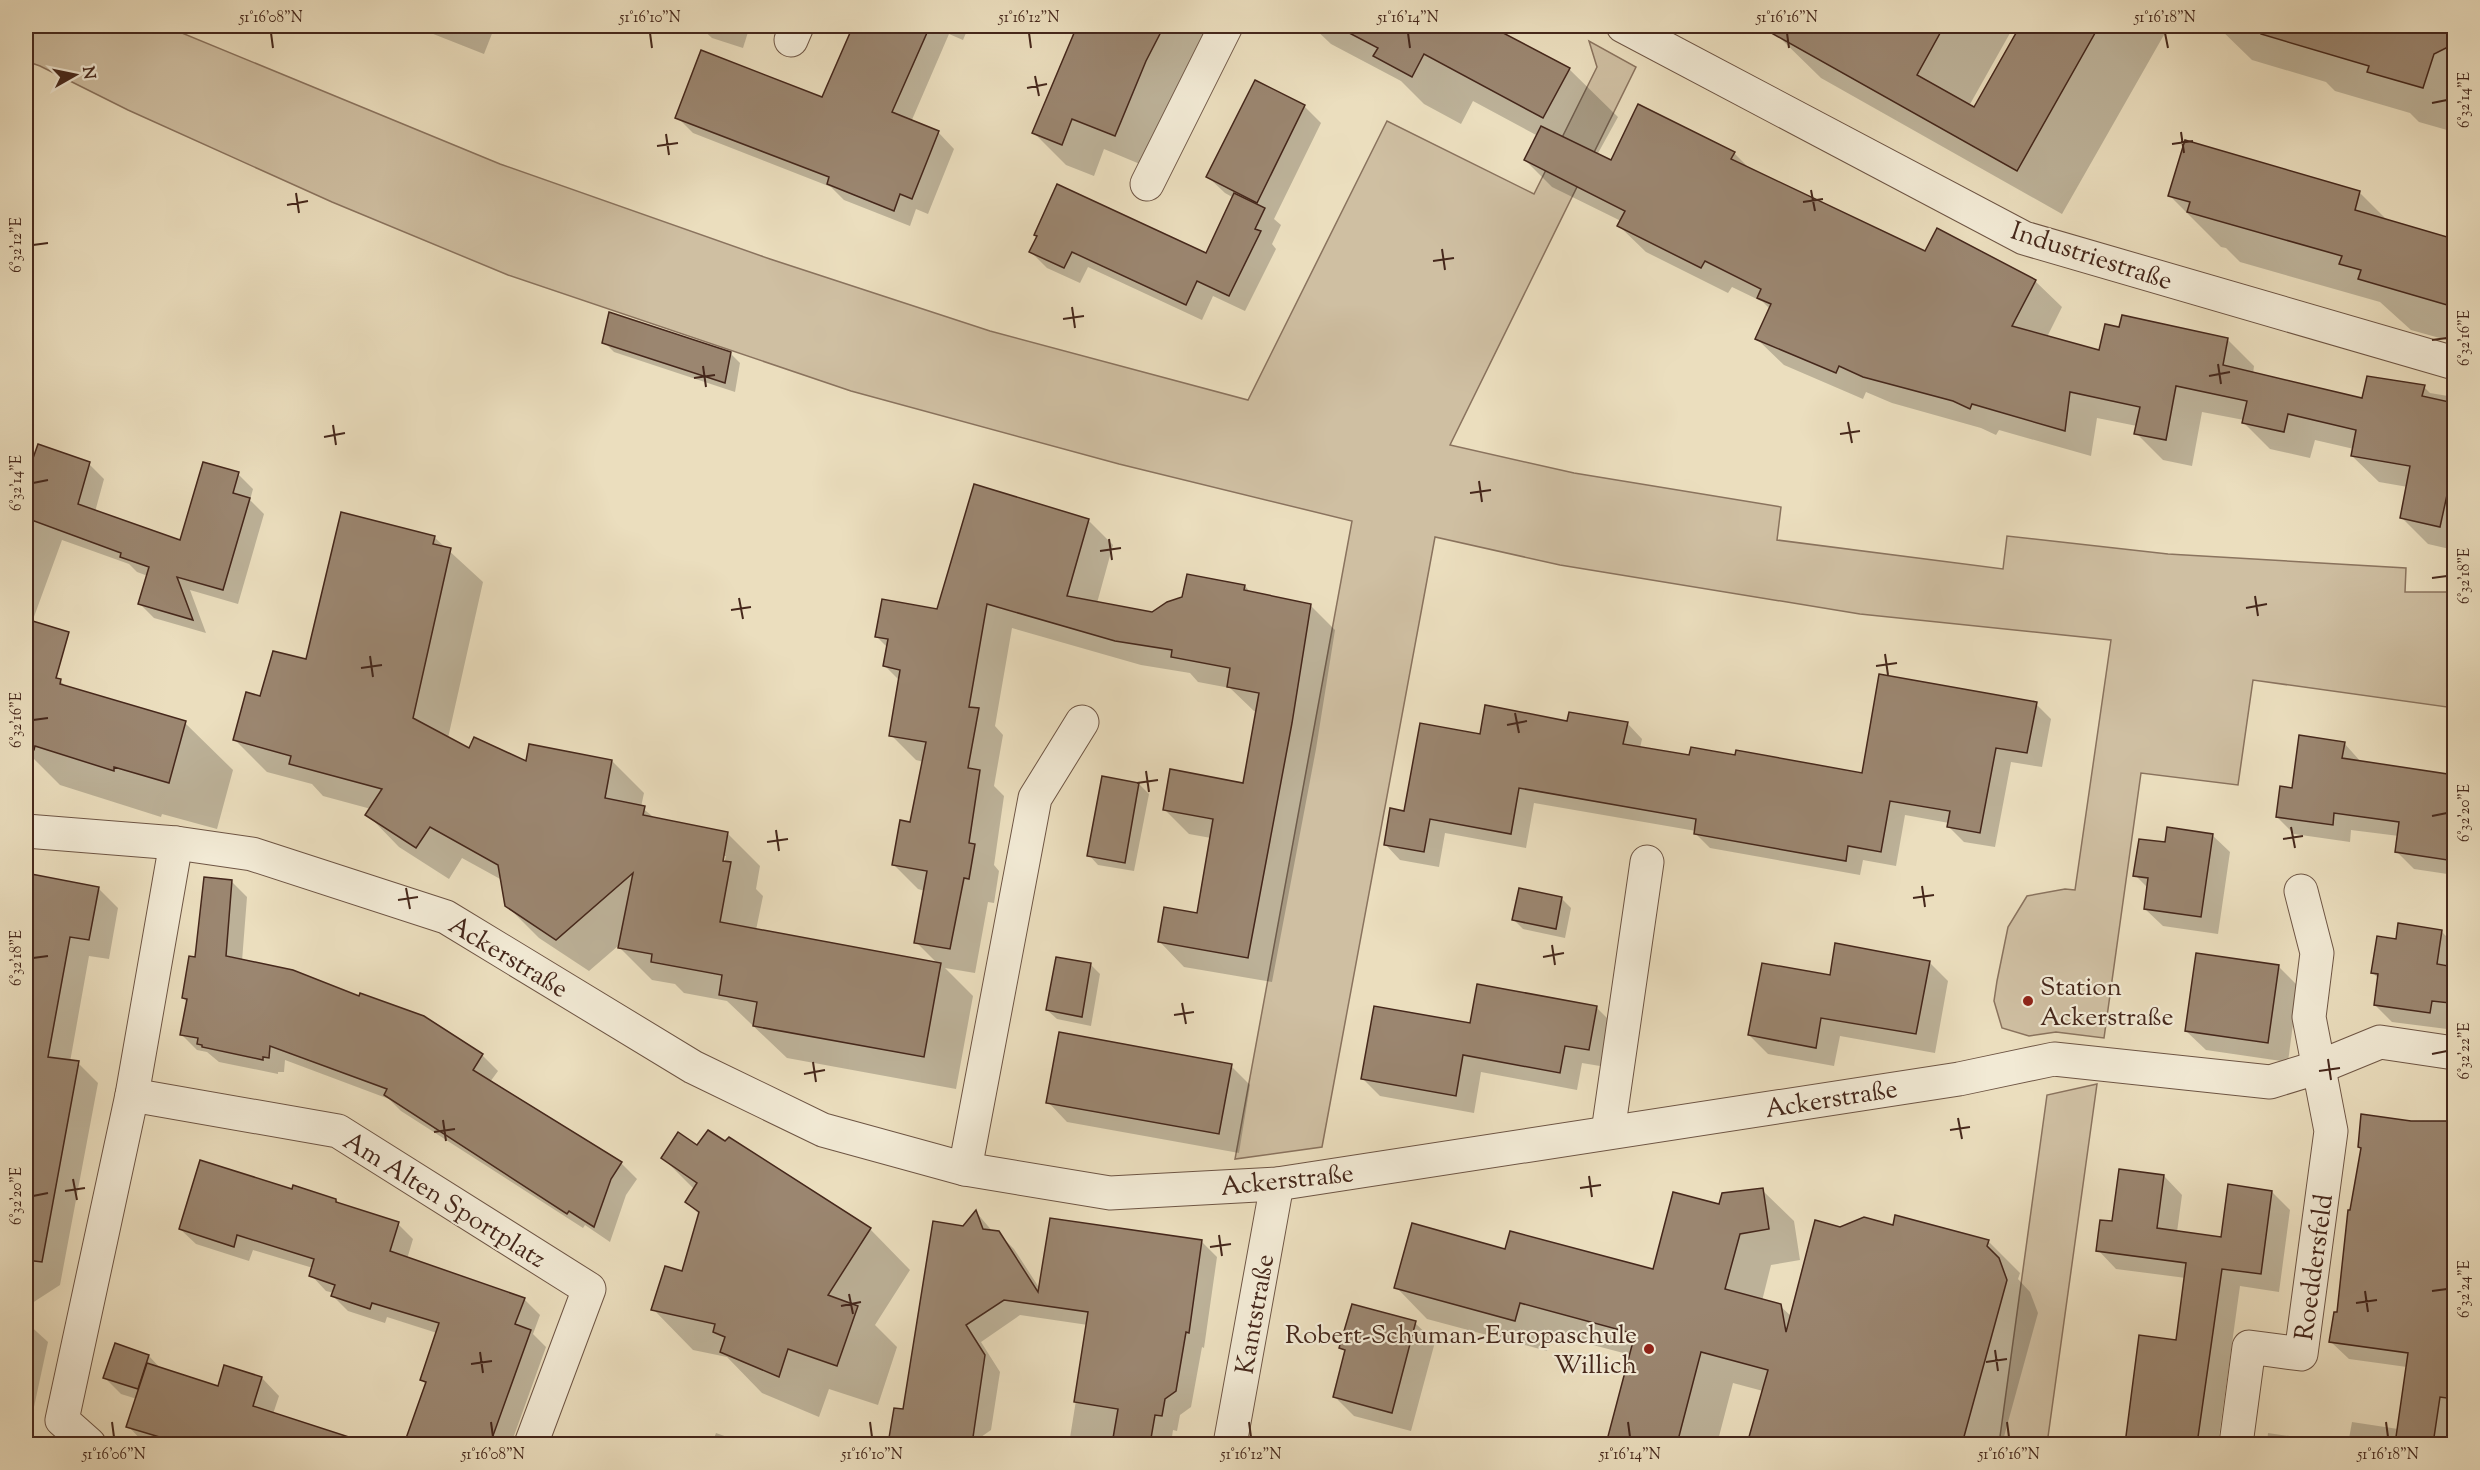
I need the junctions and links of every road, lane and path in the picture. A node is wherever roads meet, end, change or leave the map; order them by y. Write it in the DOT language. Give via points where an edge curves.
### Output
graph roads {
  1 [pos="1226,26"];
  2 [pos="1633,28"];
  3 [pos="1147,184"];
  4 [pos="2454,363"];
  5 [pos="1082,722"];
  6 [pos="26,831"];
  7 [pos="176,843"];
  8 [pos="1647,862"];
  9 [pos="2301,891"];
  10 [pos="2454,1053"];
  11 [pos="2319,1067"];
  12 [pos="132,1095"];
  13 [pos="1608,1132"];
  14 [pos="964,1169"];
  15 [pos="1277,1184"];
  16 [pos="89,1444"];
  17 [pos="531,1444"];
  18 [pos="1230,1444"];
  19 [pos="2236,1444"];
  1 -- 3 [label="street"];
  2 -- 4 [label="street, Industriestraße" via="2024,238"];
  5 -- 14 [label="street" via="1035,798"];
  6 -- 7 [label="street, Ackerstraße"];
  7 -- 12 [label="street"];
  7 -- 14 [label="street, Ackerstraße" via="252,854 446,917 704,1072 822,1130"];
  8 -- 13 [label="street"];
  9 -- 11 [label="street, Roeddersfeld" via="2317,953 2309,1017"];
  10 -- 11 [label="street" via="2380,1042"];
  11 -- 13 [label="street, Ackerstraße" via="2270,1082 2054,1059 1959,1079"];
  11 -- 19 [label="street, Roeddersfeld" via="2331,1131 2301,1354 2249,1347"];
  12 -- 16 [label="street" via="62,1420"];
  12 -- 17 [label="street, Am Alten Sportplatz" via="338,1131 589,1289"];
  13 -- 15 [label="street, Ackerstraße"];
  14 -- 15 [label="street, Ackerstraße" via="1110,1193"];
  15 -- 18 [label="street, Kantstraße"];
}
